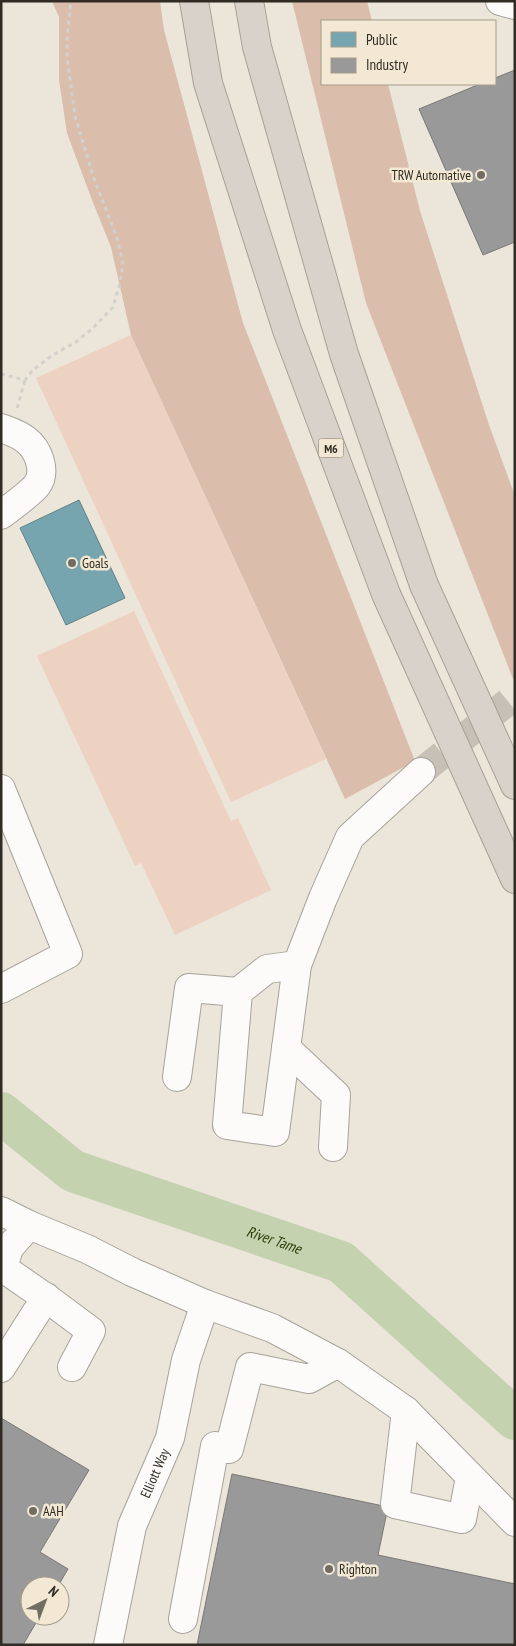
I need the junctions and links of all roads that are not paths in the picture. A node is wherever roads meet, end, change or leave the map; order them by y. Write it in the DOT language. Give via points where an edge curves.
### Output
graph roads {
  1 [pos="194,1"];
  2 [pos="249,1"];
  3 [pos="500,1"];
  4 [pos="515,5"];
  5 [pos="1,428"];
  6 [pos="1,516"];
  7 [pos="421,772"];
  8 [pos="515,784"];
  9 [pos="1,789"];
  10 [pos="515,879"];
  11 [pos="297,965"];
  12 [pos="5,982"];
  13 [pos="238,992"];
  14 [pos="286,1048"];
  15 [pos="177,1077"];
  16 [pos="333,1147"];
  17 [pos="1,1211"];
  18 [pos="29,1225"];
  19 [pos="2,1270"];
  20 [pos="46,1297"];
  21 [pos="205,1304"];
  22 [pos="338,1363"];
  23 [pos="1,1368"];
  24 [pos="72,1368"];
  25 [pos="406,1410"];
  26 [pos="470,1477"];
  27 [pos="515,1522"];
  28 [pos="183,1619"];
  29 [pos="108,1645"];
  1 -- 10 [label="highway, M6" via="208,84 287,330 386,594"];
  2 -- 8 [label="highway" via="257,47 344,354 424,585"];
  3 -- 4 [label="street"];
  5 -- 6 [label="street" via="25,439 34,448 41,465 37,485"];
  7 -- 11 [label="street" via="350,837"];
  9 -- 12 [label="street" via="68,954"];
  11 -- 13 [label="street" via="267,969"];
  11 -- 14 [label="street"];
  13 -- 14 [label="street" via="227,1125 275,1132"];
  13 -- 15 [label="street" via="189,988"];
  14 -- 16 [label="street" via="336,1095"];
  17 -- 18 [label="street"];
  18 -- 19 [label="street" via="8,1248"];
  18 -- 21 [label="street"];
  19 -- 20 [label="street"];
  20 -- 23 [label="street"];
  20 -- 24 [label="street" via="91,1331"];
  21 -- 22 [label="street" via="272,1328"];
  21 -- 29 [label="street, Elliott Way" via="186,1360 170,1438 132,1526"];
  22 -- 25 [label="street"];
  22 -- 28 [label="street" via="309,1379 250,1367 229,1449 215,1446"];
  25 -- 26 [label="street"];
  25 -- 26 [label="street" via="395,1504 462,1519"];
  26 -- 27 [label="street"];
}
